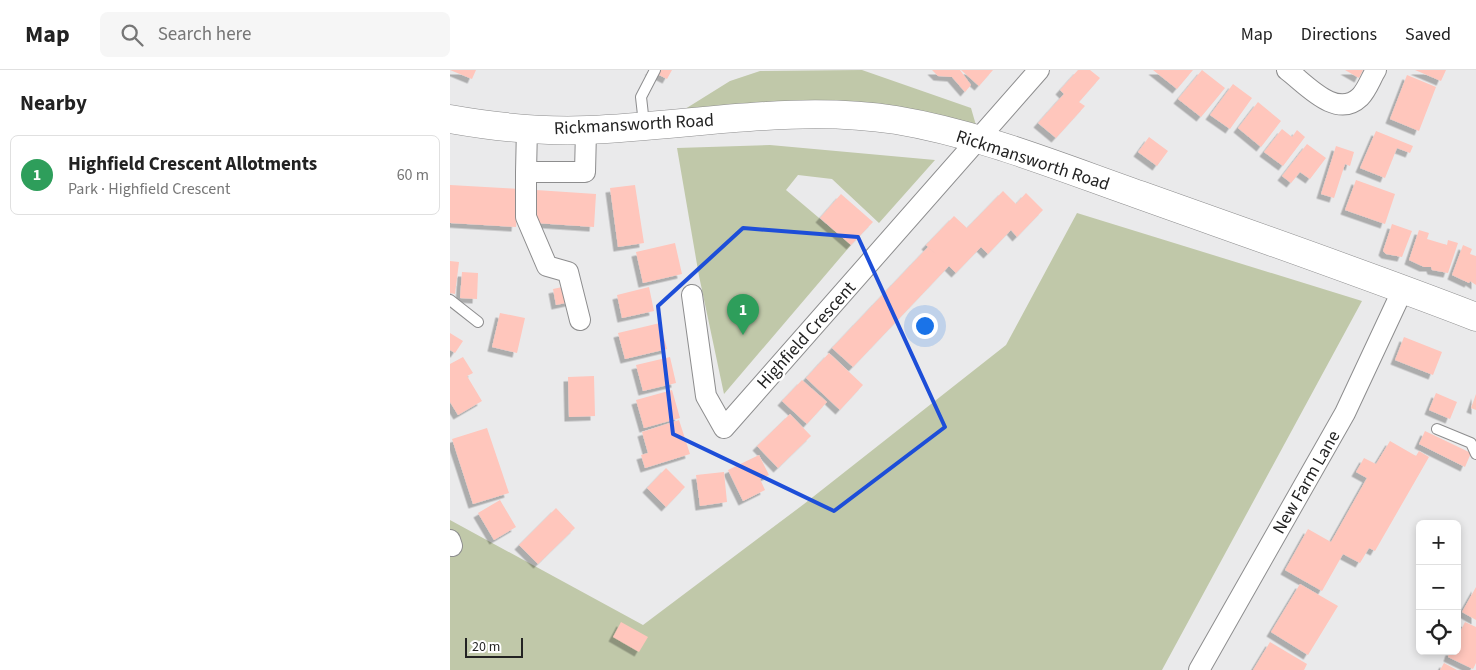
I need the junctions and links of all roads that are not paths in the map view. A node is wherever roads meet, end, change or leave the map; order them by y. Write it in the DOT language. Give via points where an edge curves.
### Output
graph roads {
  1 [pos="655,70"];
  2 [pos="1040,70"];
  3 [pos="1288,70"];
  4 [pos="1376,70"];
  5 [pos="450,119"];
  6 [pos="644,126"];
  7 [pos="527,128"];
  8 [pos="586,130"];
  9 [pos="980,139"];
  10 [pos="526,172"];
  11 [pos="1404,289"];
  12 [pos="692,296"];
  13 [pos="450,300"];
  14 [pos="1476,317"];
  15 [pos="580,320"];
  16 [pos="478,322"];
  17 [pos="1437,429"];
  18 [pos="1476,454"];
  19 [pos="1199,670"];
  1 -- 6 [label="lane" via="641,97"];
  2 -- 9 [label="street"];
  3 -- 4 [label="street" via="1329,102 1343,105 1359,97"];
  5 -- 7 [label="main road, Rickmansworth Road"];
  6 -- 8 [label="main road, Rickmansworth Road"];
  6 -- 9 [label="main road, Rickmansworth Road" via="781,114 839,115 896,120"];
  7 -- 8 [label="main road, Rickmansworth Road"];
  7 -- 10 [label="street"];
  8 -- 10 [label="street" via="585,172"];
  9 -- 11 [label="main road, Rickmansworth Road"];
  9 -- 12 [label="street, Highfield Crescent" via="724,428 706,396"];
  10 -- 15 [label="street" via="526,217 547,266 568,272"];
  11 -- 14 [label="main road, Rickmansworth Road"];
  11 -- 19 [label="street, New Farm Lane" via="1345,413"];
  13 -- 16 [label="lane"];
  17 -- 18 [label="lane" via="1471,443"];
}
